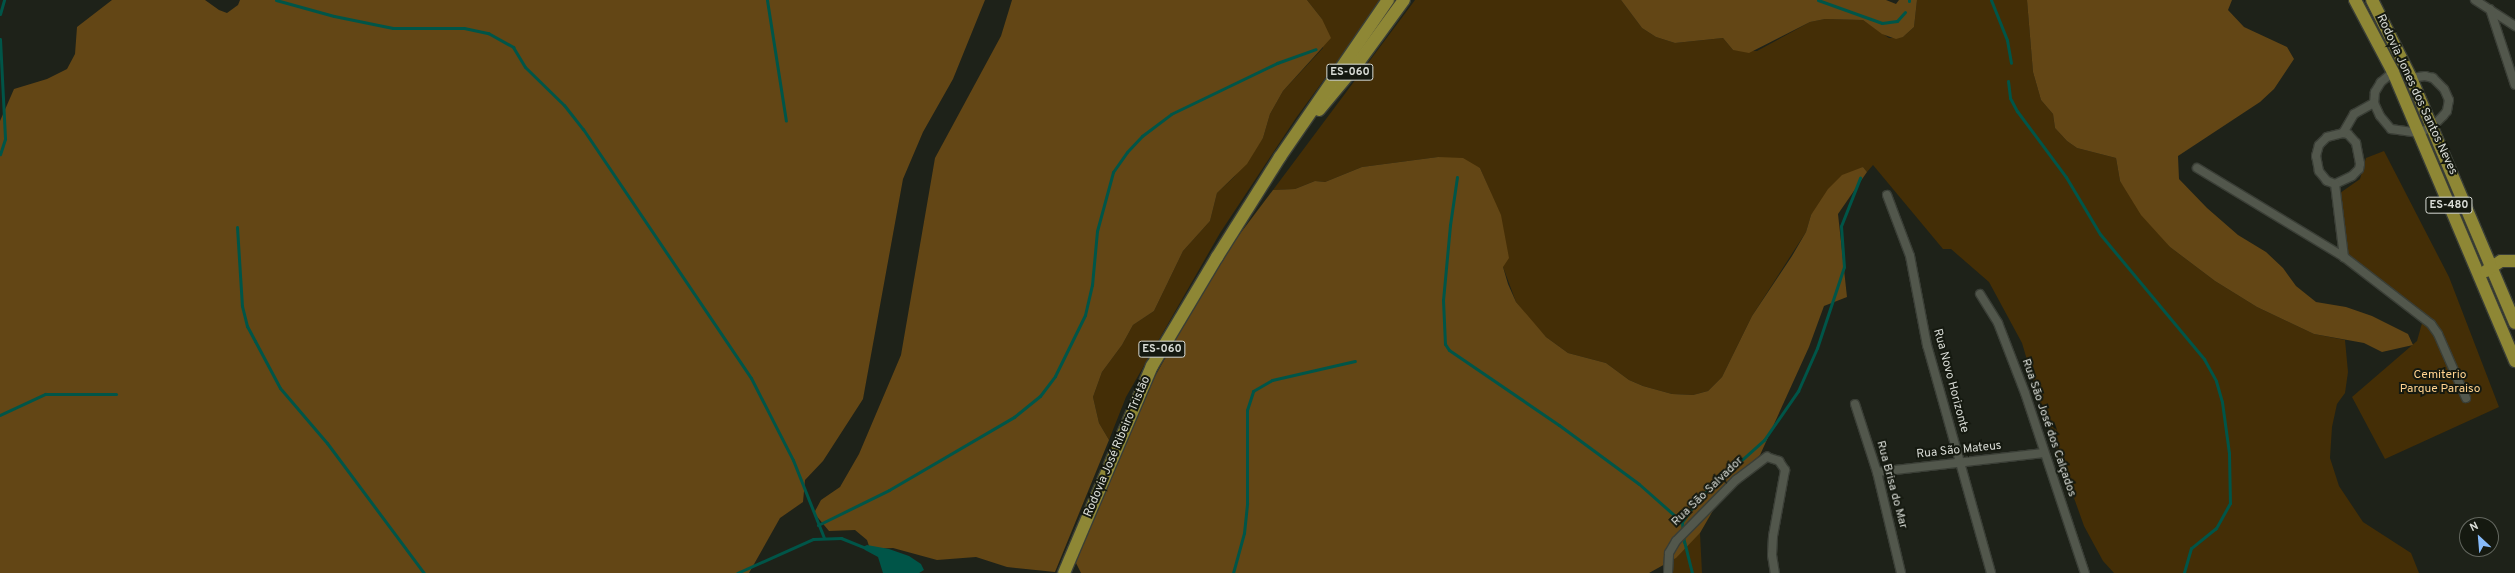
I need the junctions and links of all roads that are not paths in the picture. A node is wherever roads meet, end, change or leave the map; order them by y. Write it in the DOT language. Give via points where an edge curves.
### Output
graph roads {
  1 [pos="1388,0"];
  2 [pos="1404,0"];
  3 [pos="2355,0"];
  4 [pos="2372,0"];
  5 [pos="2475,0"];
  6 [pos="2490,9"];
  7 [pos="2515,26"];
  8 [pos="2393,72"];
  9 [pos="2411,78"];
  10 [pos="2515,85"];
  11 [pos="2374,103"];
  12 [pos="2432,127"];
  13 [pos="2344,133"];
  14 [pos="2418,133"];
  15 [pos="1291,140"];
  16 [pos="2197,168"];
  17 [pos="2334,184"];
  18 [pos="1887,195"];
  19 [pos="2344,257"];
  20 [pos="2515,261"];
  21 [pos="2492,266"];
  22 [pos="2479,277"];
  23 [pos="1980,294"];
  24 [pos="2515,322"];
  25 [pos="2515,362"];
  26 [pos="2466,398"];
  27 [pos="1855,404"];
  28 [pos="2044,453"];
  29 [pos="1961,464"];
  30 [pos="1877,472"];
  31 [pos="1064,573"];
  32 [pos="1668,573"];
  33 [pos="1775,573"];
  34 [pos="1901,573"];
  35 [pos="1991,573"];
  36 [pos="2085,573"];
  1 -- 15 [label="main road, Rodovia José Ribeiro Tristão / ES-060"];
  2 -- 15 [label="main road, Rodovia José Ribeiro Tristão / ES-060" via="1358,64"];
  3 -- 8 [label="main road, Rodovia Jones dos Santos Neves / ES-480"];
  4 -- 9 [label="main road, Rodovia Jones dos Santos Neves / ES-480"];
  5 -- 6 [label="street"];
  6 -- 7 [label="street"];
  6 -- 10 [label="street"];
  8 -- 11 [label="street" via="2381,82 2375,92"];
  8 -- 14 [label="main road, Rodovia Jones dos Santos Neves / ES-480"];
  9 -- 12 [label="main road, Rodovia Jones dos Santos Neves / ES-480"];
  9 -- 12 [label="street" via="2433,78 2447,94 2447,111"];
  11 -- 13 [label="street" via="2354,114"];
  11 -- 14 [label="street" via="2387,127 2396,131"];
  12 -- 14 [label="street"];
  12 -- 21 [label="main road, Rodovia Jones dos Santos Neves / ES-480"];
  13 -- 17 [label="street" via="2356,143 2360,164 2356,174"];
  13 -- 17 [label="street" via="2327,137 2319,145 2316,156 2319,172 2327,181"];
  14 -- 22 [label="main road, Rodovia Jones dos Santos Neves / ES-480"];
  15 -- 31 [label="main road, Rodovia José Ribeiro Tristão / ES-060" via="1216,257 1152,366"];
  16 -- 19 [label="street"];
  17 -- 19 [label="street"];
  18 -- 29 [label="street, Rua Novo Horizonte" via="1910,256 1927,345"];
  19 -- 26 [label="street" via="2431,324 2438,334"];
  20 -- 21 [label="main road" via="2501,260"];
  21 -- 22 [label="main road"];
  21 -- 24 [label="main road, Rodovia Jones dos Santos Neves / ES-480"];
  22 -- 25 [label="main road, Rodovia Jones dos Santos Neves / ES-480"];
  23 -- 28 [label="street, Rua São José dos Calçados" via="1998,323"];
  27 -- 30 [label="street, Rua Brisa do Mar"];
  28 -- 29 [label="street, Rua São Mateus"];
  28 -- 36 [label="street, Rua São José dos Calçados"];
  29 -- 30 [label="street, Rua São Mateus"];
  29 -- 35 [label="street, Rua Novo Horizonte"];
  30 -- 34 [label="street, Rua Brisa do Mar"];
  32 -- 33 [label="street, Rua São Salvador" via="1671,547 1736,480 1767,457 1779,461 1785,470 1773,536 1772,555"];
}
